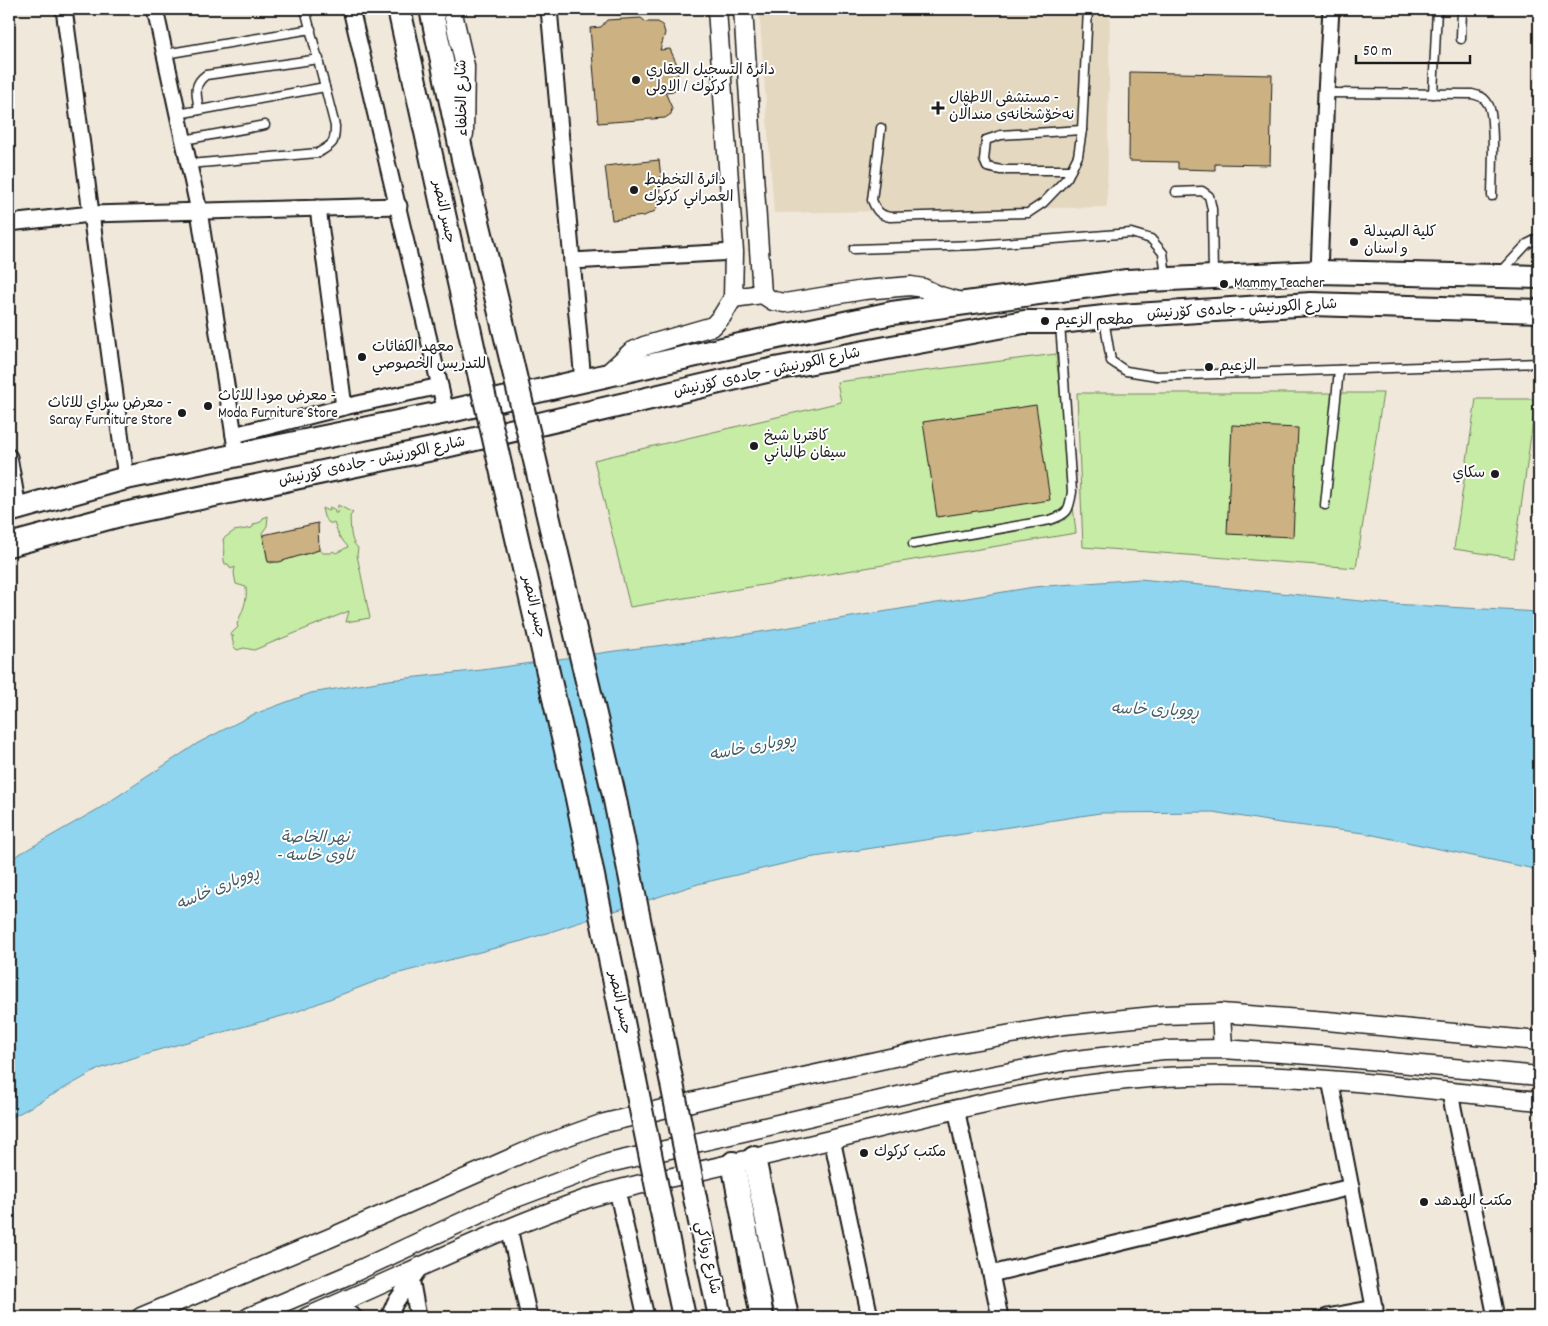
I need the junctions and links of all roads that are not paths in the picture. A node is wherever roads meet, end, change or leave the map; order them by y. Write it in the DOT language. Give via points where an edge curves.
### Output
graph roads {
  1 [pos="64,9"];
  2 [pos="156,9"];
  3 [pos="305,9"];
  4 [pos="352,9"];
  5 [pos="399,9"];
  6 [pos="431,9"];
  7 [pos="452,9"];
  8 [pos="549,9"];
  9 [pos="717,9"];
  10 [pos="743,9"];
  11 [pos="1088,9"];
  12 [pos="1331,9"];
  13 [pos="1437,9"];
  14 [pos="1462,9"];
  15 [pos="312,29"];
  16 [pos="1461,39"];
  17 [pos="165,54"];
  18 [pos="318,59"];
  19 [pos="325,87"];
  20 [pos="1326,93"];
  21 [pos="1433,94"];
  22 [pos="199,110"];
  23 [pos="178,114"];
  24 [pos="265,125"];
  25 [pos="881,128"];
  26 [pos="1082,130"];
  27 [pos="184,140"];
  28 [pos="463,159"];
  29 [pos="189,164"];
  30 [pos="1071,170"];
  31 [pos="1176,192"];
  32 [pos="1492,196"];
  33 [pos="399,206"];
  34 [pos="318,208"];
  35 [pos="199,211"];
  36 [pos="91,214"];
  37 [pos="9,223"];
  38 [pos="1539,238"];
  39 [pos="854,249"];
  40 [pos="734,252"];
  41 [pos="572,261"];
  42 [pos="1319,272"];
  43 [pos="1498,276"];
  44 [pos="1213,277"];
  45 [pos="1539,277"];
  46 [pos="1166,279"];
  47 [pos="762,294"];
  48 [pos="733,298"];
  49 [pos="964,303"];
  50 [pos="1539,311"];
  51 [pos="1104,317"];
  52 [pos="1060,322"];
  53 [pos="1539,363"];
  54 [pos="1339,370"];
  55 [pos="606,375"];
  56 [pos="583,381"];
  57 [pos="440,386"];
  58 [pos="344,407"];
  59 [pos="446,412"];
  60 [pos="235,445"];
  61 [pos="9,457"];
  62 [pos="126,478"];
  63 [pos="1325,505"];
  64 [pos="13,509"];
  65 [pos="913,544"];
  66 [pos="9,545"];
  67 [pos="1221,1013"];
  68 [pos="1539,1041"];
  69 [pos="1223,1049"];
  70 [pos="1539,1076"];
  71 [pos="1330,1080"];
  72 [pos="919,1092"];
  73 [pos="1450,1093"];
  74 [pos="1539,1101"];
  75 [pos="956,1108"];
  76 [pos="869,1130"];
  77 [pos="832,1139"];
  78 [pos="743,1160"];
  79 [pos="1351,1187"];
  80 [pos="617,1190"];
  81 [pos="508,1228"];
  82 [pos="445,1229"];
  83 [pos="455,1250"];
  84 [pos="416,1272"];
  85 [pos="991,1274"];
  86 [pos="332,1306"];
  87 [pos="1376,1313"];
  88 [pos="141,1317"];
  89 [pos="249,1317"];
  90 [pos="307,1317"];
  91 [pos="354,1317"];
  92 [pos="389,1317"];
  93 [pos="418,1317"];
  94 [pos="529,1317"];
  95 [pos="646,1317"];
  96 [pos="684,1317"];
  97 [pos="720,1317"];
  98 [pos="762,1317"];
  99 [pos="787,1317"];
  100 [pos="870,1317"];
  101 [pos="1000,1317"];
  102 [pos="1327,1317"];
  103 [pos="1496,1317"];
  1 -- 36 [label="street"];
  2 -- 17 [label="street"];
  3 -- 15 [label="lane"];
  4 -- 33 [label="street"];
  5 -- 96 [label="main road, جسر النصر, bridge" via="577,798"];
  6 -- 28 [label="main road"];
  7 -- 28 [label="street, شارع الخلفاء" via="466,66"];
  8 -- 41 [label="street"];
  9 -- 40 [label="street"];
  10 -- 47 [label="street"];
  11 -- 26 [label="lane"];
  12 -- 20 [label="street"];
  13 -- 21 [label="lane"];
  14 -- 16 [label="lane"];
  15 -- 17 [label="lane"];
  15 -- 18 [label="lane"];
  17 -- 23 [label="street"];
  18 -- 19 [label="lane"];
  18 -- 22 [label="lane" via="206,75 199,80 196,90"];
  19 -- 22 [label="lane"];
  19 -- 29 [label="lane" via="335,126 334,139 318,154"];
  20 -- 21 [label="lane"];
  20 -- 42 [label="street"];
  21 -- 32 [label="lane" via="1472,94 1483,97 1490,106"];
  22 -- 23 [label="lane"];
  23 -- 27 [label="street"];
  24 -- 27 [label="lane"];
  25 -- 30 [label="lane" via="872,200 876,210 890,217 1028,213 1043,203"];
  26 -- 30 [label="lane" via="1078,156"];
  26 -- 30 [label="lane" via="1001,135 986,140 984,160 987,167"];
  27 -- 29 [label="street"];
  28 -- 97 [label="main road, شارع روناكي, bridge" via="614,795"];
  29 -- 35 [label="street"];
  31 -- 44 [label="lane" via="1202,191 1209,196"];
  33 -- 34 [label="street"];
  33 -- 57 [label="street"];
  34 -- 35 [label="street"];
  34 -- 58 [label="street"];
  35 -- 36 [label="street"];
  35 -- 60 [label="street"];
  36 -- 37 [label="street"];
  36 -- 62 [label="street"];
  38 -- 43 [label="lane" via="1527,244"];
  39 -- 46 [label="lane" via="977,245 1131,233 1151,239 1162,253"];
  40 -- 41 [label="street"];
  40 -- 48 [label="street"];
  41 -- 56 [label="street"];
  42 -- 43 [label="main road"];
  42 -- 44 [label="main road"];
  43 -- 45 [label="main road"];
  44 -- 46 [label="main road"];
  46 -- 49 [label="main road" via="1127,281"];
  47 -- 48 [label="street"];
  47 -- 49 [label="street" via="785,304 864,290 911,286"];
  48 -- 55 [label="street" via="713,326 630,352"];
  49 -- 55 [label="main road" via="892,313"];
  50 -- 51 [label="main road, شارع الكورنيش - جادەی کۆرنیش" via="1311,304"];
  51 -- 52 [label="main road, شارع الكورنيش - جادەی کۆرنیش"];
  51 -- 54 [label="lane" via="1111,361 1126,370 1157,376"];
  52 -- 65 [label="lane" via="1072,492 1068,510 1050,520"];
  52 -- 66 [label="main road, شارع الكورنيش - جادەی کۆرنیش" via="1024,322 775,369 437,448 124,514"];
  53 -- 54 [label="lane"];
  54 -- 63 [label="lane"];
  55 -- 56 [label="main road"];
  56 -- 59 [label="main road"];
  57 -- 58 [label="street"];
  57 -- 59 [label="street"];
  58 -- 60 [label="street"];
  59 -- 60 [label="main road"];
  60 -- 62 [label="main road"];
  61 -- 64 [label="street"];
  62 -- 64 [label="main road"];
  67 -- 68 [label="street"];
  67 -- 69 [label="street"];
  67 -- 88 [label="street" via="1064,1025 958,1043 601,1124 532,1149"];
  69 -- 70 [label="street"];
  69 -- 72 [label="street" via="1163,1050 1067,1061"];
  71 -- 73 [label="street"];
  71 -- 75 [label="street" via="1235,1075 1141,1079 1047,1090"];
  71 -- 79 [label="street"];
  72 -- 76 [label="street"];
  72 -- 82 [label="street" via="609,1163 552,1183"];
  73 -- 74 [label="street"];
  73 -- 103 [label="street"];
  75 -- 76 [label="street"];
  75 -- 85 [label="street"];
  76 -- 77 [label="street"];
  77 -- 78 [label="street"];
  77 -- 100 [label="street"];
  78 -- 80 [label="street"];
  78 -- 98 [label="main road"];
  78 -- 99 [label="main road"];
  79 -- 85 [label="street"];
  79 -- 87 [label="street"];
  80 -- 81 [label="street"];
  80 -- 95 [label="street"];
  81 -- 83 [label="street"];
  81 -- 94 [label="street"];
  82 -- 83 [label="street"];
  82 -- 89 [label="street"];
  83 -- 84 [label="street"];
  84 -- 86 [label="street"];
  84 -- 92 [label="street"];
  84 -- 93 [label="street"];
  85 -- 101 [label="street"];
  86 -- 90 [label="street"];
  86 -- 91 [label="street"];
  87 -- 102 [label="street"];
}
